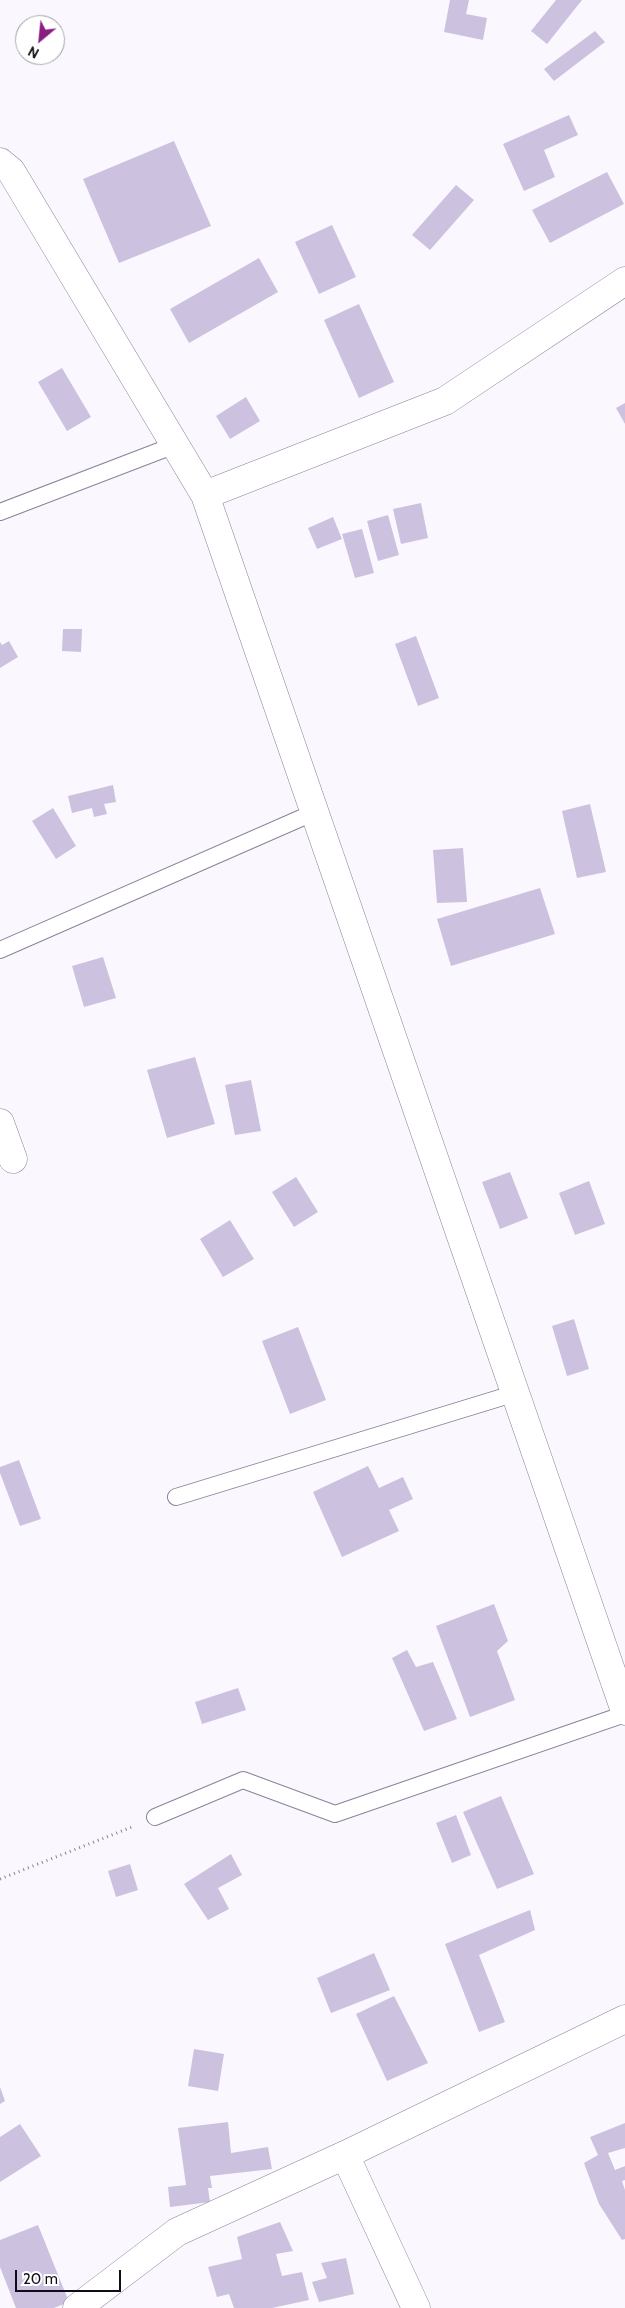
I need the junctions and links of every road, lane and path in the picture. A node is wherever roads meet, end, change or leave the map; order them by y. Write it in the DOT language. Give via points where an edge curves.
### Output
graph roads {
  1 [pos="0,162"];
  2 [pos="625,281"];
  3 [pos="175,445"];
  4 [pos="205,495"];
  5 [pos="0,512"];
  6 [pos="315,812"];
  7 [pos="0,950"];
  8 [pos="0,1124"];
  9 [pos="13,1159"];
  10 [pos="516,1393"];
  11 [pos="176,1497"];
  12 [pos="625,1713"];
  13 [pos="155,1816"];
  14 [pos="0,1879"];
  15 [pos="625,2019"];
  16 [pos="345,2155"];
  17 [pos="77,2308"];
  18 [pos="416,2308"];
  1 -- 3 [label="street" via="11,171"];
  2 -- 4 [label="street" via="445,401"];
  3 -- 4 [label="street"];
  3 -- 5 [label="lane"];
  4 -- 6 [label="street"];
  6 -- 7 [label="lane"];
  6 -- 10 [label="street"];
  8 -- 9 [label="street"];
  10 -- 11 [label="lane"];
  10 -- 12 [label="street"];
  12 -- 13 [label="lane" via="335,1814 243,1780"];
  13 -- 14 [label="path" via="88,1846"];
  15 -- 16 [label="street"];
  16 -- 17 [label="street" via="177,2232"];
  16 -- 18 [label="street"];
}
